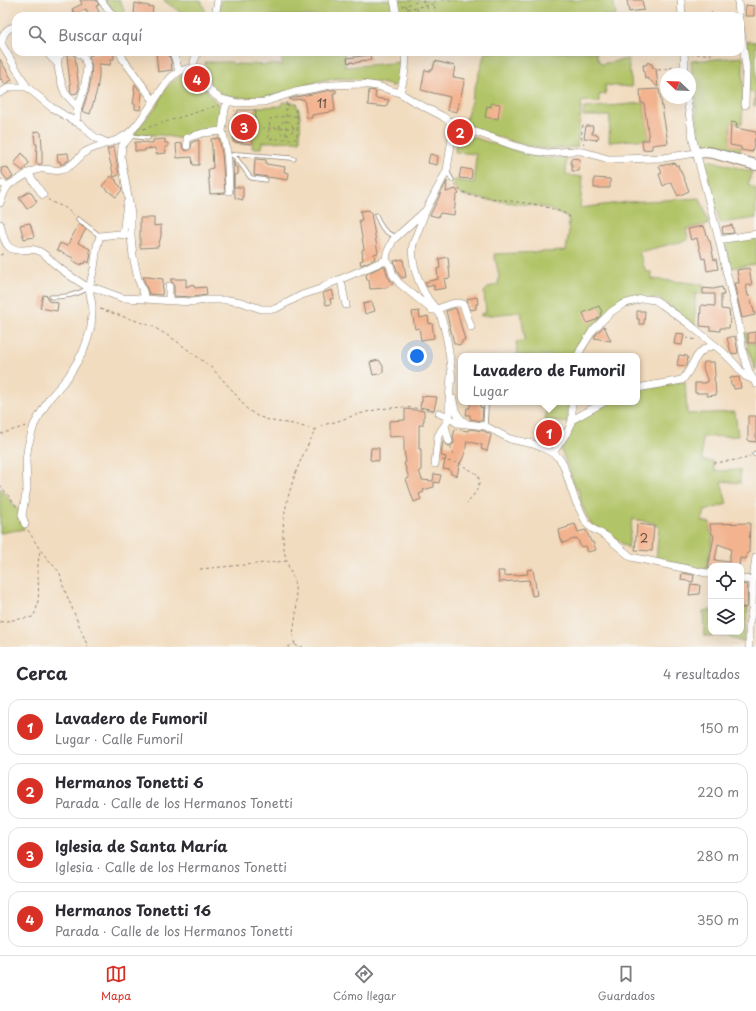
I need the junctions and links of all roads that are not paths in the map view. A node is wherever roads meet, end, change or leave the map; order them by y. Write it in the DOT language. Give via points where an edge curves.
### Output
graph roads {
  1 [pos="101,0"];
  2 [pos="218,0"];
  3 [pos="394,0"];
  4 [pos="681,0"];
  5 [pos="738,0"];
  6 [pos="110,12"];
  7 [pos="215,12"];
  8 [pos="396,12"];
  9 [pos="682,12"];
  10 [pos="739,12"];
  11 [pos="12,28"];
  12 [pos="744,53"];
  13 [pos="50,56"];
  14 [pos="59,56"];
  15 [pos="83,56"];
  16 [pos="122,56"];
  17 [pos="174,56"];
  18 [pos="196,56"];
  19 [pos="405,56"];
  20 [pos="687,56"];
  21 [pos="57,63"];
  22 [pos="194,68"];
  23 [pos="686,68"];
  24 [pos="179,71"];
  25 [pos="27,87"];
  26 [pos="0,93"];
  27 [pos="400,93"];
  28 [pos="225,100"];
  29 [pos="154,101"];
  30 [pos="688,104"];
  31 [pos="745,105"];
  32 [pos="78,108"];
  33 [pos="76,122"];
  34 [pos="454,125"];
  35 [pos="132,131"];
  36 [pos="222,131"];
  37 [pos="148,138"];
  38 [pos="108,143"];
  39 [pos="187,146"];
  40 [pos="696,153"];
  41 [pos="230,154"];
  42 [pos="294,159"];
  43 [pos="756,165"];
  44 [pos="447,170"];
  45 [pos="28,173"];
  46 [pos="266,180"];
  47 [pos="452,180"];
  48 [pos="0,183"];
  49 [pos="8,186"];
  50 [pos="229,191"];
  51 [pos="43,195"];
  52 [pos="128,197"];
  53 [pos="0,203"];
  54 [pos="426,210"];
  55 [pos="376,215"];
  56 [pos="78,219"];
  57 [pos="0,224"];
  58 [pos="123,234"];
  59 [pos="756,234"];
  60 [pos="100,236"];
  61 [pos="131,236"];
  62 [pos="396,237"];
  63 [pos="719,240"];
  64 [pos="386,260"];
  65 [pos="341,278"];
  66 [pos="168,286"];
  67 [pos="89,288"];
  68 [pos="51,297"];
  69 [pos="146,299"];
  70 [pos="169,301"];
  71 [pos="346,305"];
  72 [pos="437,310"];
  73 [pos="471,327"];
  74 [pos="714,345"];
  75 [pos="579,353"];
  76 [pos="451,376"];
  77 [pos="755,382"];
  78 [pos="640,387"];
  79 [pos="486,405"];
  80 [pos="572,405"];
  81 [pos="599,405"];
  82 [pos="439,412"];
  83 [pos="450,418"];
  84 [pos="572,420"];
  85 [pos="469,425"];
  86 [pos="445,426"];
  87 [pos="485,426"];
  88 [pos="449,441"];
  89 [pos="553,453"];
  90 [pos="435,462"];
  91 [pos="25,524"];
  92 [pos="756,557"];
  93 [pos="708,573"];
  94 [pos="744,579"];
  95 [pos="753,580"];
  96 [pos="754,609"];
  97 [pos="749,647"];
  1 -- 6 [label="street"];
  2 -- 7 [label="street"];
  3 -- 8 [label="street"];
  4 -- 9 [label="street"];
  5 -- 10 [label="street"];
  11 -- 25 [label="street" via="4,32 2,45"];
  12 -- 31 [label="street"];
  13 -- 21 [label="street"];
  14 -- 21 [label="street"];
  15 -- 32 [label="street" via="87,66"];
  16 -- 29 [label="street"];
  17 -- 24 [label="street"];
  18 -- 22 [label="street"];
  19 -- 27 [label="street" via="405,73"];
  20 -- 23 [label="street"];
  21 -- 32 [label="street" via="65,91"];
  22 -- 24 [label="street"];
  22 -- 28 [label="street" via="210,90"];
  24 -- 29 [label="street"];
  25 -- 26 [label="street" via="10,87"];
  25 -- 33 [label="street" via="51,107"];
  27 -- 28 [label="street" via="377,86 347,83 295,92 264,102 235,103"];
  27 -- 34 [label="street"];
  28 -- 36 [label="street"];
  29 -- 35 [label="street"];
  30 -- 40 [label="street"];
  32 -- 33 [label="street"];
  33 -- 38 [label="street" via="96,138"];
  34 -- 40 [label="street" via="529,150 547,153 572,150 608,159 627,160"];
  34 -- 44 [label="street"];
  35 -- 37 [label="lane"];
  35 -- 38 [label="street"];
  35 -- 52 [label="street" via="122,146 121,157"];
  36 -- 39 [label="street" via="187,138"];
  36 -- 41 [label="street"];
  38 -- 45 [label="street" via="84,153 60,171 40,169"];
  40 -- 43 [label="main road" via="713,153"];
  40 -- 63 [label="street"];
  41 -- 42 [label="lane"];
  41 -- 46 [label="lane" via="237,159 250,177"];
  41 -- 50 [label="street"];
  44 -- 47 [label="lane"];
  44 -- 54 [label="street"];
  45 -- 49 [label="street"];
  45 -- 51 [label="street"];
  48 -- 49 [label="street"];
  49 -- 53 [label="street"];
  52 -- 58 [label="street"];
  52 -- 61 [label="street"];
  54 -- 62 [label="street"];
  54 -- 72 [label="street" via="412,250 419,283"];
  55 -- 62 [label="lane" via="382,229"];
  56 -- 60 [label="lane"];
  57 -- 67 [label="street" via="8,247 42,252 55,265"];
  58 -- 60 [label="street"];
  58 -- 61 [label="street"];
  59 -- 63 [label="street"];
  60 -- 67 [label="street"];
  61 -- 69 [label="street" via="138,279"];
  62 -- 64 [label="street"];
  63 -- 77 [label="street" via="743,353"];
  64 -- 65 [label="street"];
  64 -- 72 [label="street" via="399,283 432,310"];
  65 -- 70 [label="street" via="275,309 261,309 228,300"];
  65 -- 71 [label="street"];
  66 -- 70 [label="street"];
  67 -- 68 [label="lane" via="68,296"];
  67 -- 69 [label="street" via="122,298"];
  67 -- 91 [label="street" via="92,306 91,327 83,352 68,377 48,399 34,425 28,446 27,488 22,516"];
  69 -- 70 [label="street"];
  72 -- 73 [label="street" via="444,305 461,302"];
  72 -- 76 [label="street" via="447,341"];
  74 -- 75 [label="street" via="661,304 648,298 623,304 611,312 593,330"];
  74 -- 77 [label="street" via="745,376"];
  74 -- 78 [label="street" via="703,350 682,380"];
  76 -- 83 [label="street"];
  76 -- 85 [label="street" via="455,412"];
  79 -- 87 [label="lane"];
  80 -- 84 [label="street"];
  81 -- 84 [label="street"];
  82 -- 83 [label="street"];
  83 -- 85 [label="street" via="456,423"];
  83 -- 86 [label="street"];
  84 -- 89 [label="street"];
  85 -- 87 [label="street"];
  86 -- 88 [label="street"];
  86 -- 90 [label="street" via="438,436"];
  87 -- 89 [label="street" via="510,439 533,444"];
  89 -- 93 [label="street" via="563,464 575,500 587,524 593,529 632,557"];
  92 -- 95 [label="street"];
  94 -- 95 [label="street"];
  95 -- 96 [label="street"];
  96 -- 97 [label="street" via="749,624"];
}
